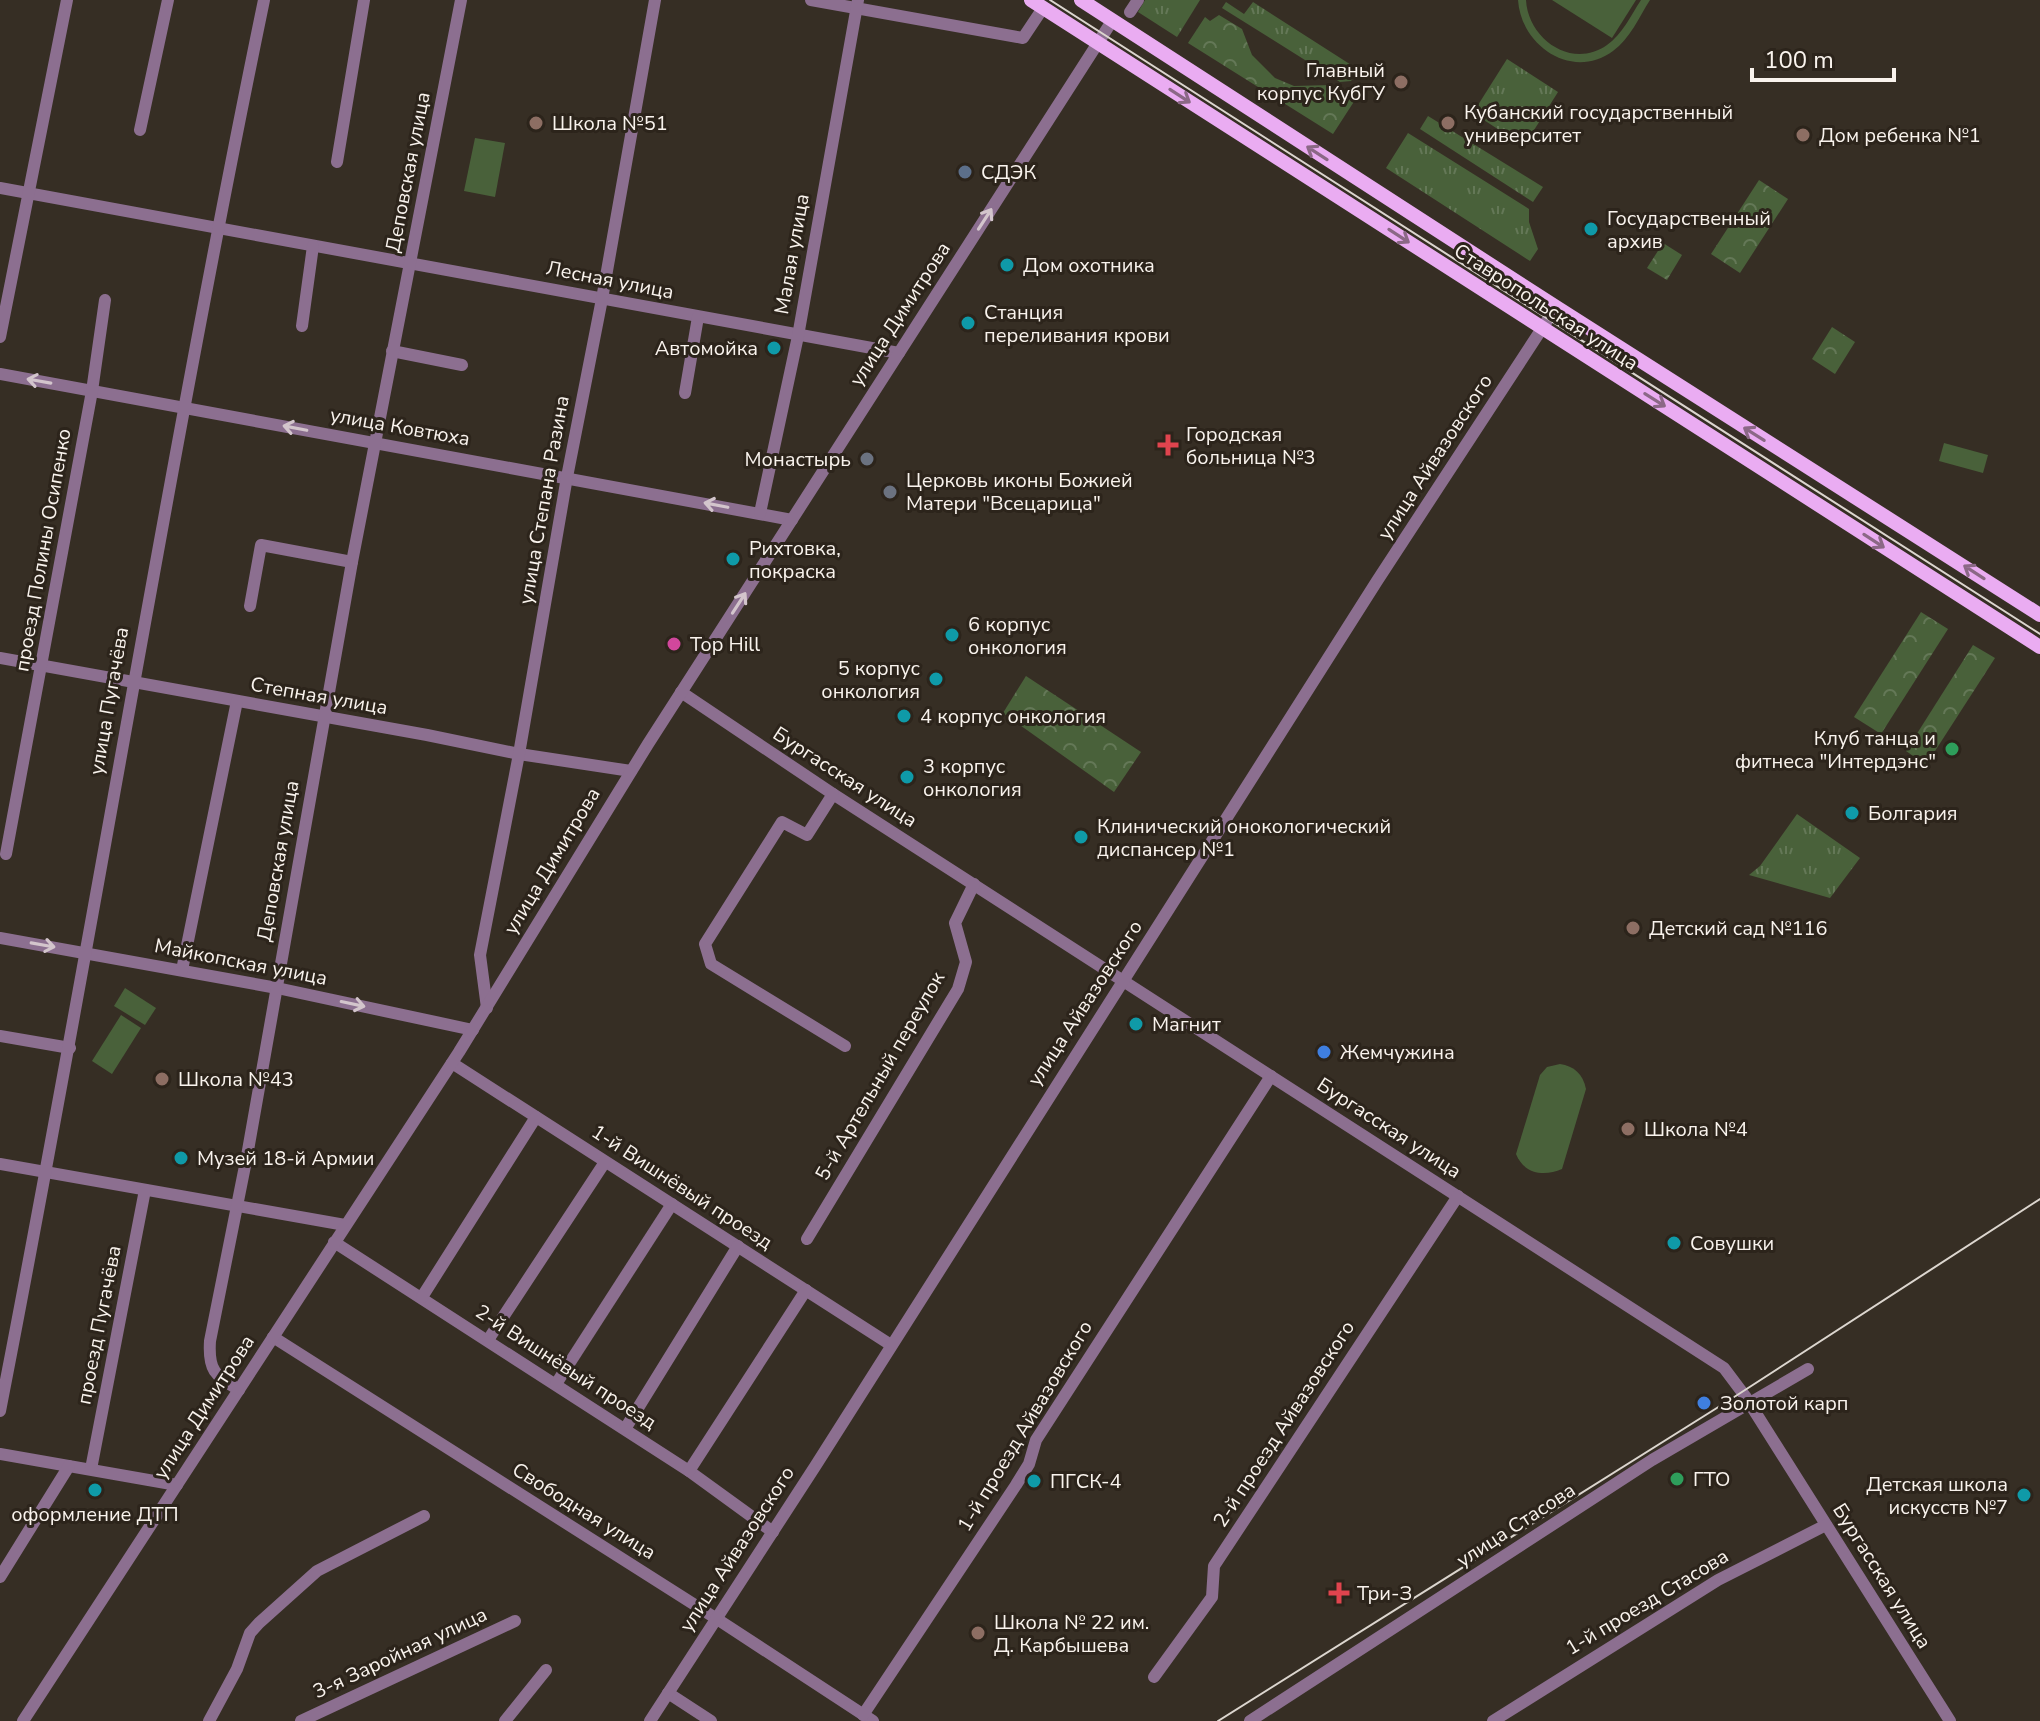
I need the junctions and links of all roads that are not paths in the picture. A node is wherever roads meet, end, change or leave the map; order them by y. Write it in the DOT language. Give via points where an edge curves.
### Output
graph roads {
  1 [pos="67,0"];
  2 [pos="168,0"];
  3 [pos="264,0"];
  4 [pos="364,0"];
  5 [pos="461,0"];
  6 [pos="655,0"];
  7 [pos="811,0"];
  8 [pos="1081,0"];
  9 [pos="1138,0"];
  10 [pos="857,4"];
  11 [pos="1037,4"];
  12 [pos="1130,12"];
  13 [pos="1112,21"];
  14 [pos="1098,43"];
  15 [pos="140,130"];
  16 [pos="337,162"];
  17 [pos="0,188"];
  18 [pos="27,193"];
  19 [pos="217,228"];
  20 [pos="313,246"];
  21 [pos="411,263"];
  22 [pos="602,299"];
  23 [pos="105,300"];
  24 [pos="1556,307"];
  25 [pos="698,317"];
  26 [pos="302,326"];
  27 [pos="1542,328"];
  28 [pos="798,336"];
  29 [pos="0,337"];
  30 [pos="392,351"];
  31 [pos="899,353"];
  32 [pos="462,365"];
  33 [pos="0,374"];
  34 [pos="92,391"];
  35 [pos="685,393"];
  36 [pos="183,407"];
  37 [pos="375,443"];
  38 [pos="567,477"];
  39 [pos="760,513"];
  40 [pos="792,520"];
  41 [pos="352,562"];
  42 [pos="250,606"];
  43 [pos="2040,615"];
  44 [pos="2040,647"];
  45 [pos="0,658"];
  46 [pos="42,666"];
  47 [pos="133,681"];
  48 [pos="681,692"];
  49 [pos="237,701"];
  50 [pos="323,718"];
  51 [pos="519,754"];
  52 [pos="631,771"];
  53 [pos="833,794"];
  54 [pos="6,854"];
  55 [pos="974,884"];
  56 [pos="0,938"];
  57 [pos="85,952"];
  58 [pos="182,970"];
  59 [pos="1123,979"];
  60 [pos="277,988"];
  61 [pos="487,1008"];
  62 [pos="473,1030"];
  63 [pos="0,1036"];
  64 [pos="845,1046"];
  65 [pos="70,1048"];
  66 [pos="452,1063"];
  67 [pos="1271,1076"];
  68 [pos="536,1117"];
  69 [pos="605,1162"];
  70 [pos="0,1164"];
  71 [pos="47,1172"];
  72 [pos="145,1190"];
  73 [pos="1458,1196"];
  74 [pos="672,1204"];
  75 [pos="237,1205"];
  76 [pos="345,1225"];
  77 [pos="807,1239"];
  78 [pos="334,1242"];
  79 [pos="738,1246"];
  80 [pos="806,1290"];
  81 [pos="422,1297"];
  82 [pos="273,1337"];
  83 [pos="488,1340"];
  84 [pos="891,1345"];
  85 [pos="1808,1369"];
  86 [pos="556,1384"];
  87 [pos="239,1390"];
  88 [pos="1750,1405"];
  89 [pos="0,1411"];
  90 [pos="625,1429"];
  91 [pos="0,1454"];
  92 [pos="69,1466"];
  93 [pos="91,1469"];
  94 [pos="689,1471"];
  95 [pos="177,1485"];
  96 [pos="424,1516"];
  97 [pos="1826,1525"];
  98 [pos="773,1532"];
  99 [pos="0,1577"];
  100 [pos="717,1619"];
  101 [pos="515,1621"];
  102 [pos="546,1670"];
  103 [pos="1154,1677"];
  104 [pos="668,1693"];
  105 [pos="868,1718"];
  106 [pos="23,1721"];
  107 [pos="209,1721"];
  108 [pos="301,1721"];
  109 [pos="505,1721"];
  110 [pos="650,1721"];
  111 [pos="711,1721"];
  112 [pos="1250,1721"];
  113 [pos="1493,1721"];
  114 [pos="1950,1721"];
  1 -- 18 [label="street"];
  2 -- 15 [label="street"];
  3 -- 19 [label="street, улица Пугачёва"];
  4 -- 16 [label="street"];
  5 -- 21 [label="street, Деповская улица"];
  6 -- 22 [label="street, улица Степана Разина"];
  7 -- 10 [label="street"];
  8 -- 13 [label="main road, Ставропольская улица"];
  9 -- 12 [label="street"];
  10 -- 11 [label="street" via="1023,38"];
  10 -- 28 [label="street, Малая улица"];
  11 -- 14 [label="main road, Ставропольская улица"];
  13 -- 14 [label="street, улица Димитрова"];
  24 -- 13 [label="main road, Ставропольская улица, one-way"];
  14 -- 27 [label="main road, Ставропольская улица, one-way"];
  31 -- 14 [label="street, улица Димитрова, one-way"];
  17 -- 18 [label="street, Лесная улица"];
  18 -- 19 [label="street, Лесная улица"];
  18 -- 29 [label="street"];
  19 -- 20 [label="street, Лесная улица"];
  19 -- 36 [label="street, улица Пугачёва"];
  20 -- 21 [label="street, Лесная улица"];
  20 -- 26 [label="street"];
  21 -- 22 [label="street, Лесная улица"];
  21 -- 30 [label="street, Деповская улица"];
  22 -- 25 [label="street, Лесная улица"];
  22 -- 38 [label="street, улица Степана Разина"];
  23 -- 34 [label="street, проезд Полины Осипенко"];
  24 -- 27 [label="street, улица Айвазовского"];
  43 -- 24 [label="main road, Ставропольская улица, one-way"];
  25 -- 28 [label="street, Лесная улица"];
  25 -- 35 [label="street"];
  27 -- 44 [label="main road, Ставропольская улица, one-way"];
  27 -- 59 [label="street, улица Айвазовского"];
  28 -- 31 [label="street, Лесная улица"];
  28 -- 39 [label="street, Малая улица"];
  30 -- 32 [label="street"];
  30 -- 37 [label="street, Деповская улица"];
  31 -- 40 [label="street, улица Димитрова"];
  34 -- 33 [label="street, улица Ковтюха, one-way"];
  34 -- 36 [label="street, улица Ковтюха"];
  34 -- 46 [label="street, проезд Полины Осипенко"];
  37 -- 36 [label="street, улица Ковтюха, one-way"];
  36 -- 47 [label="street, улица Пугачёва"];
  37 -- 38 [label="street, улица Ковтюха"];
  37 -- 41 [label="street, Деповская улица"];
  39 -- 38 [label="street, улица Ковтюха, one-way"];
  38 -- 51 [label="street, улица Степана Разина"];
  39 -- 40 [label="street, улица Ковтюха"];
  48 -- 40 [label="street, улица Димитрова, one-way"];
  41 -- 42 [label="street" via="261,545"];
  41 -- 50 [label="street, Деповская улица"];
  45 -- 46 [label="street, Степная улица"];
  46 -- 47 [label="street, Степная улица"];
  46 -- 54 [label="street, проезд Полины Осипенко"];
  47 -- 49 [label="street, Степная улица"];
  47 -- 57 [label="street, улица Пугачёва"];
  48 -- 52 [label="street, улица Димитрова"];
  48 -- 53 [label="street, Бургасская улица"];
  49 -- 50 [label="street, Степная улица"];
  49 -- 58 [label="street"];
  50 -- 51 [label="street, Степная улица"];
  50 -- 60 [label="street, Деповская улица"];
  51 -- 52 [label="street, Степная улица"];
  51 -- 61 [label="street, улица Степана Разина" via="480,955"];
  52 -- 61 [label="street, улица Димитрова"];
  53 -- 55 [label="street, Бургасская улица"];
  53 -- 64 [label="street" via="807,835 782,822 705,944 711,964"];
  55 -- 59 [label="street, Бургасская улица"];
  55 -- 77 [label="street, 5-й Артельный переулок" via="955,923 966,962 958,989"];
  56 -- 57 [label="street, Майкопская улица, one-way"];
  57 -- 58 [label="street, Майкопская улица"];
  57 -- 65 [label="street, улица Пугачёва"];
  58 -- 60 [label="street, Майкопская улица"];
  59 -- 67 [label="street, Бургасская улица"];
  59 -- 84 [label="street, улица Айвазовского"];
  60 -- 62 [label="street, Майкопская улица, one-way"];
  60 -- 75 [label="street, Деповская улица"];
  61 -- 62 [label="street, улица Димитрова"];
  62 -- 66 [label="street, улица Димитрова"];
  63 -- 65 [label="street"];
  65 -- 71 [label="street, улица Пугачёва"];
  66 -- 68 [label="street, 1-й Вишнёвый проезд"];
  66 -- 76 [label="street, улица Димитрова"];
  67 -- 73 [label="street, Бургасская улица"];
  67 -- 105 [label="street, 1-й проезд Айвазовского" via="1036,1440 1029,1464"];
  68 -- 69 [label="street, 1-й Вишнёвый проезд"];
  68 -- 81 [label="street"];
  69 -- 74 [label="street, 1-й Вишнёвый проезд"];
  69 -- 83 [label="street"];
  70 -- 71 [label="street"];
  71 -- 72 [label="street"];
  71 -- 89 [label="street, улица Пугачёва"];
  72 -- 75 [label="street"];
  72 -- 93 [label="street, проезд Пугачёва"];
  73 -- 88 [label="street, Бургасская улица" via="1724,1368"];
  73 -- 103 [label="street, 2-й проезд Айвазовского" via="1214,1566 1212,1597"];
  74 -- 79 [label="street, 1-й Вишнёвый проезд"];
  74 -- 86 [label="street"];
  75 -- 76 [label="street"];
  75 -- 87 [label="street, Деповская улица" via="209,1358 215,1375"];
  76 -- 78 [label="street, улица Димитрова"];
  78 -- 81 [label="street, 2-й Вишнёвый проезд"];
  78 -- 82 [label="street, улица Димитрова"];
  79 -- 80 [label="street, 1-й Вишнёвый проезд"];
  79 -- 90 [label="street"];
  80 -- 84 [label="street, 1-й Вишнёвый проезд"];
  80 -- 94 [label="street"];
  81 -- 83 [label="street, 2-й Вишнёвый проезд"];
  82 -- 87 [label="street, улица Димитрова"];
  82 -- 100 [label="street, Свободная улица"];
  83 -- 86 [label="street, 2-й Вишнёвый проезд"];
  84 -- 98 [label="street, улица Айвазовского"];
  85 -- 88 [label="street, улица Стасова"];
  86 -- 90 [label="street, 2-й Вишнёвый проезд"];
  87 -- 95 [label="street, улица Димитрова"];
  88 -- 97 [label="street, Бургасская улица"];
  88 -- 112 [label="street, улица Стасова" via="1652,1460"];
  90 -- 94 [label="street, 2-й Вишнёвый проезд"];
  91 -- 92 [label="street"];
  92 -- 93 [label="street"];
  92 -- 99 [label="street"];
  93 -- 95 [label="street"];
  94 -- 98 [label="street, 2-й Вишнёвый проезд"];
  95 -- 106 [label="street, улица Димитрова"];
  96 -- 107 [label="street" via="317,1571 259,1623"];
  97 -- 113 [label="street, 1-й проезд Стасова" via="1718,1580"];
  97 -- 114 [label="street, Бургасская улица"];
  98 -- 100 [label="street, улица Айвазовского"];
  100 -- 104 [label="street, улица Айвазовского"];
  100 -- 105 [label="street, Свободная улица"];
  101 -- 108 [label="street, 3-я Заройная улица"];
  102 -- 109 [label="street"];
  104 -- 110 [label="street, улица Айвазовского"];
  104 -- 111 [label="street"];
}
